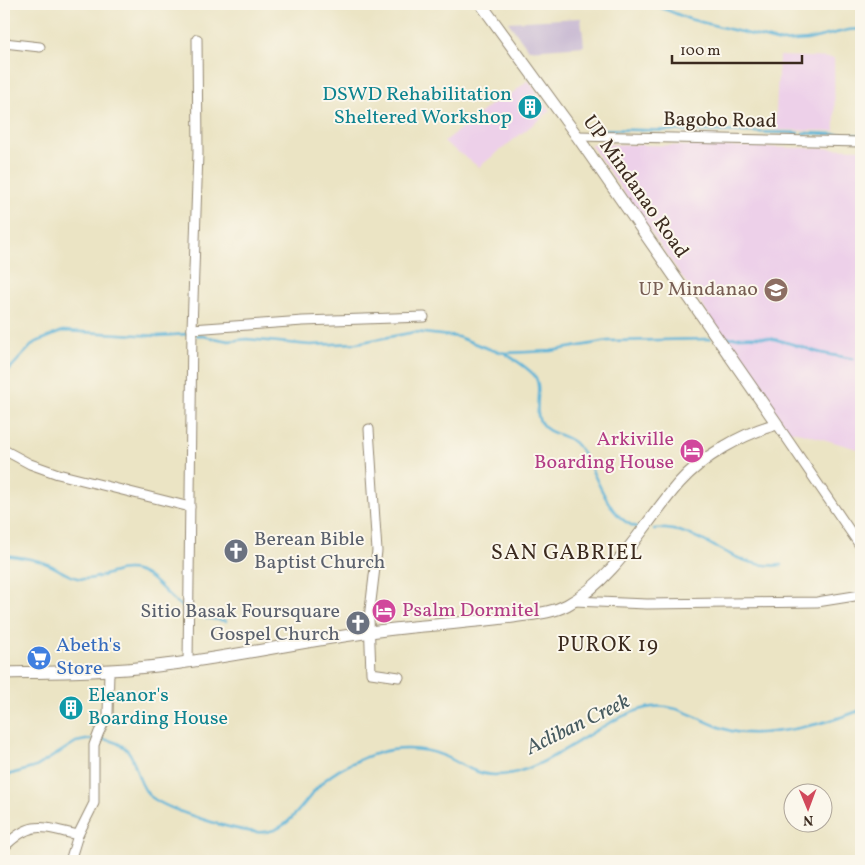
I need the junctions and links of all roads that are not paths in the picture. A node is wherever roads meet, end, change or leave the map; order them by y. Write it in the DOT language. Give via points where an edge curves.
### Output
graph roads {
  1 [pos="481,4"];
  2 [pos="197,39"];
  3 [pos="4,43"];
  4 [pos="40,47"];
  5 [pos="577,136"];
  6 [pos="861,142"];
  7 [pos="424,317"];
  8 [pos="192,329"];
  9 [pos="775,421"];
  10 [pos="369,429"];
  11 [pos="4,450"];
  12 [pos="190,508"];
  13 [pos="861,547"];
  14 [pos="861,595"];
  15 [pos="574,601"];
  16 [pos="369,632"];
  17 [pos="188,662"];
  18 [pos="109,670"];
  19 [pos="4,673"];
  20 [pos="399,677"];
  21 [pos="78,835"];
  22 [pos="4,847"];
  23 [pos="70,861"];
  1 -- 5 [label="street, UP Mindanao Road"];
  2 -- 8 [label="street" via="198,153"];
  3 -- 4 [label="street"];
  5 -- 6 [label="street, Bagobo Road"];
  5 -- 9 [label="street, UP Mindanao Road"];
  7 -- 8 [label="street"];
  8 -- 12 [label="street"];
  9 -- 13 [label="street"];
  9 -- 15 [label="street" via="719,451 694,469 680,482 621,558"];
  10 -- 16 [label="street" via="377,556"];
  11 -- 12 [label="street" via="58,474"];
  12 -- 17 [label="street"];
  14 -- 15 [label="street" via="817,602 628,604"];
  15 -- 16 [label="street" via="547,612"];
  16 -- 17 [label="street"];
  16 -- 20 [label="street" via="371,673"];
  17 -- 18 [label="street"];
  18 -- 19 [label="street"];
  18 -- 21 [label="street" via="108,715 94,745 94,803"];
  21 -- 22 [label="street" via="43,827 30,828 13,837"];
  21 -- 23 [label="street"];
}
